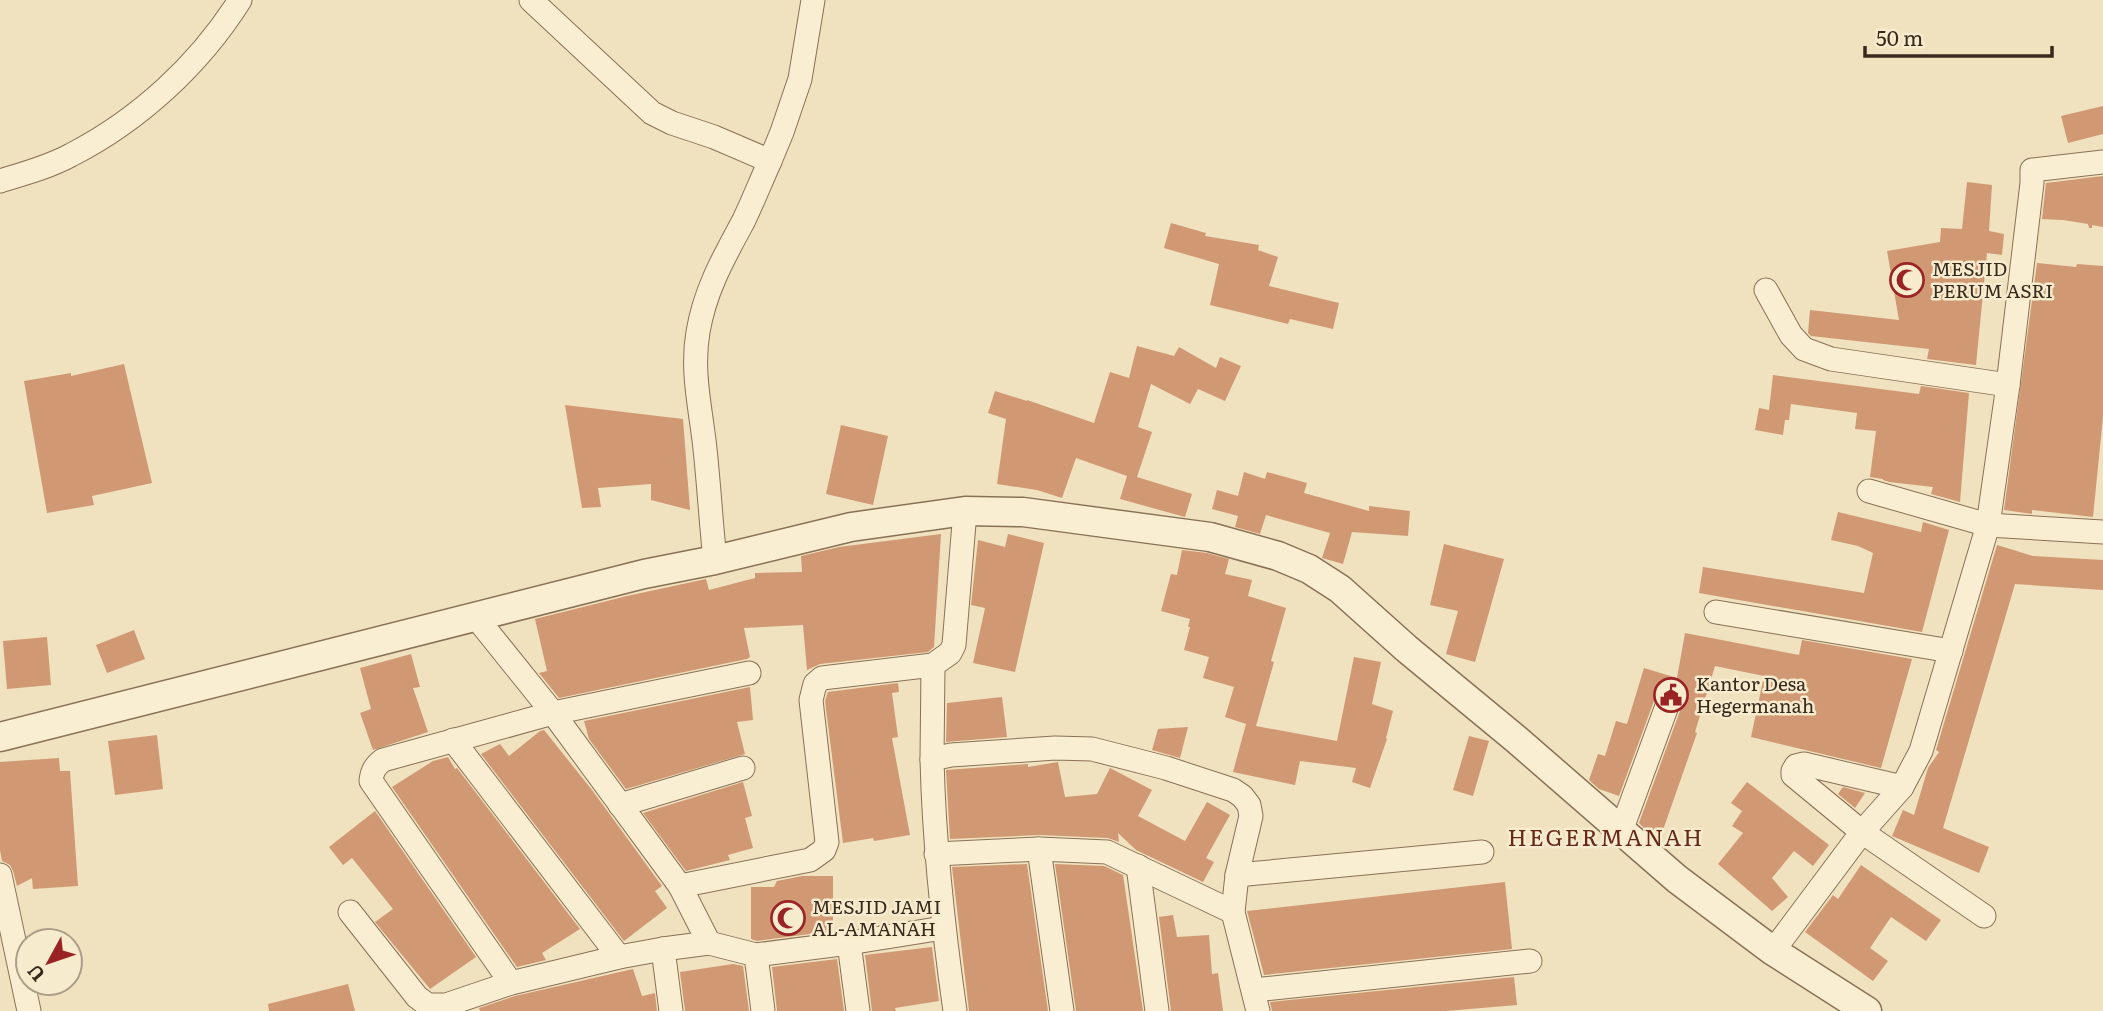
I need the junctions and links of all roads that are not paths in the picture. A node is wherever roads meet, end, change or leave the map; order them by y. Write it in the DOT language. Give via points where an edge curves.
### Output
graph roads {
  1 [pos="240,0"];
  2 [pos="531,0"];
  3 [pos="813,0"];
  4 [pos="770,162"];
  5 [pos="2103,162"];
  6 [pos="0,181"];
  7 [pos="1766,289"];
  8 [pos="2008,385"];
  9 [pos="1869,491"];
  10 [pos="965,511"];
  11 [pos="1989,525"];
  12 [pos="2103,532"];
  13 [pos="715,560"];
  14 [pos="1716,612"];
  15 [pos="475,616"];
  16 [pos="1951,652"];
  17 [pos="933,665"];
  18 [pos="749,673"];
  19 [pos="1671,695"];
  20 [pos="553,713"];
  21 [pos="0,737"];
  22 [pos="453,740"];
  23 [pos="932,759"];
  24 [pos="743,768"];
  25 [pos="1902,787"];
  26 [pos="620,804"];
  27 [pos="1621,831"];
  28 [pos="1861,832"];
  29 [pos="1039,849"];
  30 [pos="1482,852"];
  31 [pos="936,854"];
  32 [pos="1139,866"];
  33 [pos="0,875"];
  34 [pos="1237,875"];
  35 [pos="680,886"];
  36 [pos="350,912"];
  37 [pos="1233,912"];
  38 [pos="1984,916"];
  39 [pos="943,928"];
  40 [pos="709,943"];
  41 [pos="849,943"];
  42 [pos="663,949"];
  43 [pos="1773,951"];
  44 [pos="756,955"];
  45 [pos="620,957"];
  46 [pos="1530,961"];
  47 [pos="511,983"];
  48 [pos="1256,1000"];
  49 [pos="29,1011"];
  50 [pos="671,1011"];
  51 [pos="763,1011"];
  52 [pos="858,1011"];
  53 [pos="955,1011"];
  54 [pos="1062,1011"];
  55 [pos="1157,1011"];
  56 [pos="1867,1011"];
  1 -- 6 [label="street" via="187,71 123,124 70,156"];
  2 -- 4 [label="street" via="652,113"];
  3 -- 4 [label="street" via="800,79"];
  4 -- 13 [label="street" via="720,261 697,333 697,399"];
  5 -- 8 [label="street" via="2032,170"];
  7 -- 8 [label="street" via="1804,349 1831,359"];
  8 -- 11 [label="street"];
  9 -- 11 [label="street"];
  10 -- 13 [label="street" via="851,527"];
  10 -- 17 [label="street" via="954,645"];
  10 -- 27 [label="street" via="1023,512 1210,537 1308,569 1340,589"];
  11 -- 12 [label="street"];
  11 -- 16 [label="street"];
  13 -- 15 [label="street"];
  14 -- 16 [label="street"];
  15 -- 20 [label="street"];
  15 -- 21 [label="street"];
  16 -- 25 [label="street" via="1922,751"];
  17 -- 23 [label="street"];
  17 -- 35 [label="street" via="821,678 815,684 811,700 827,842 820,855"];
  18 -- 20 [label="street"];
  19 -- 27 [label="street"];
  20 -- 22 [label="street"];
  20 -- 26 [label="street"];
  22 -- 45 [label="street"];
  22 -- 47 [label="street" via="383,760 371,780"];
  23 -- 31 [label="street"];
  23 -- 34 [label="street" via="1092,749 1233,790 1242,796 1251,816"];
  24 -- 26 [label="street"];
  25 -- 28 [label="street"];
  25 -- 28 [label="street" via="1804,764 1796,766 1793,775"];
  26 -- 35 [label="street"];
  27 -- 43 [label="street"];
  28 -- 38 [label="street"];
  28 -- 43 [label="street"];
  29 -- 31 [label="street"];
  29 -- 32 [label="street" via="1107,852"];
  29 -- 54 [label="street"];
  30 -- 34 [label="street"];
  31 -- 39 [label="street"];
  32 -- 37 [label="street"];
  32 -- 55 [label="street"];
  33 -- 49 [label="street"];
  34 -- 37 [label="street"];
  35 -- 40 [label="street"];
  36 -- 47 [label="street" via="428,1005 446,1005"];
  37 -- 48 [label="street"];
  39 -- 41 [label="street"];
  39 -- 53 [label="street"];
  40 -- 42 [label="street"];
  40 -- 44 [label="street"];
  41 -- 44 [label="street"];
  41 -- 52 [label="street"];
  42 -- 45 [label="street"];
  42 -- 50 [label="street"];
  43 -- 56 [label="street"];
  44 -- 51 [label="street"];
  45 -- 47 [label="street"];
  46 -- 48 [label="street"];
}
